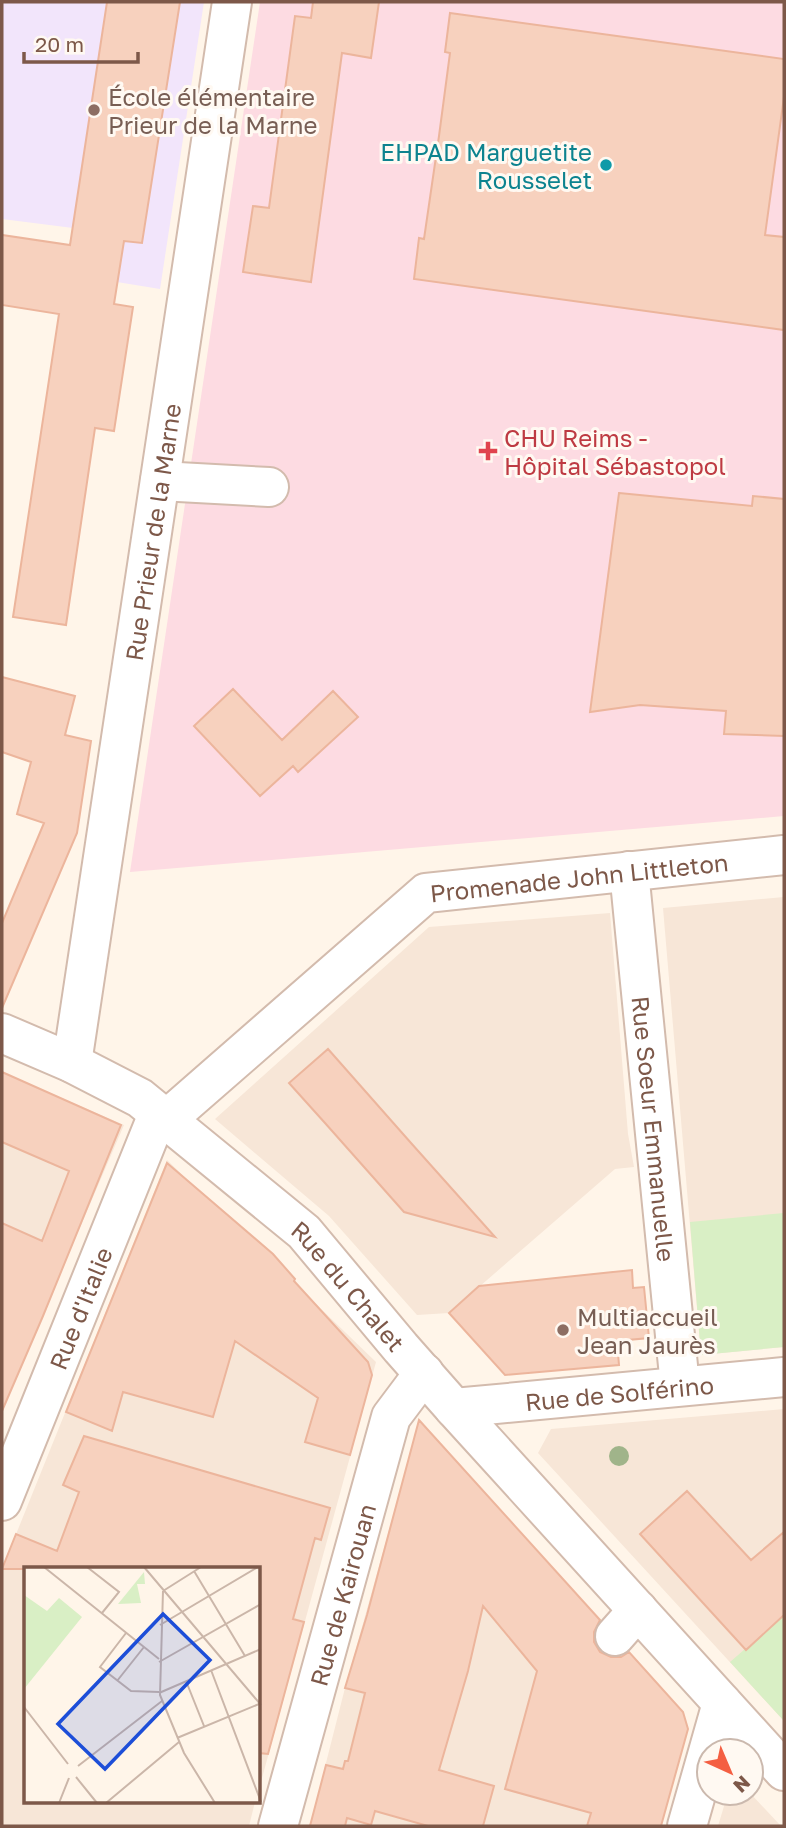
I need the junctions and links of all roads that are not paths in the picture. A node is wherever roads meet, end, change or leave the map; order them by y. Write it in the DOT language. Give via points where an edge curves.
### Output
graph roads {
  1 [pos="232,2"];
  2 [pos="160,481"];
  3 [pos="269,487"];
  4 [pos="784,855"];
  5 [pos="629,871"];
  6 [pos="2,1033"];
  7 [pos="72,1063"];
  8 [pos="162,1117"];
  9 [pos="424,1373"];
  10 [pos="784,1377"];
  11 [pos="680,1387"];
  12 [pos="454,1408"];
  13 [pos="14,1435"];
  14 [pos="2,1501"];
  15 [pos="722,1703"];
  16 [pos="784,1771"];
  17 [pos="278,1826"];
  18 [pos="687,1826"];
  1 -- 2 [label="street, Rue Prieur de la Marne"];
  2 -- 3 [label="street"];
  2 -- 7 [label="street, Rue Prieur de la Marne"];
  4 -- 5 [label="street, Promenade John Littleton"];
  5 -- 8 [label="street, Promenade John Littleton" via="426,893"];
  5 -- 11 [label="street, Rue Soeur Emmanuelle"];
  6 -- 7 [label="street, Rue du Chalet"];
  7 -- 8 [label="street, Rue du Chalet" via="140,1098"];
  8 -- 9 [label="street, Rue du Chalet" via="304,1232"];
  8 -- 13 [label="street, Rue d'Italie"];
  9 -- 12 [label="street, Rue du Chalet"];
  9 -- 17 [label="street, Rue de Kairouan" via="391,1417"];
  10 -- 11 [label="street, Rue de Solférino"];
  11 -- 12 [label="street, Rue de Solférino"];
  12 -- 15 [label="street, Rue du Chalet" via="626,1623"];
  13 -- 14 [label="street, Rue d'Italie"];
  15 -- 16 [label="street, Rue du Chalet"];
  15 -- 18 [label="street"];
}
